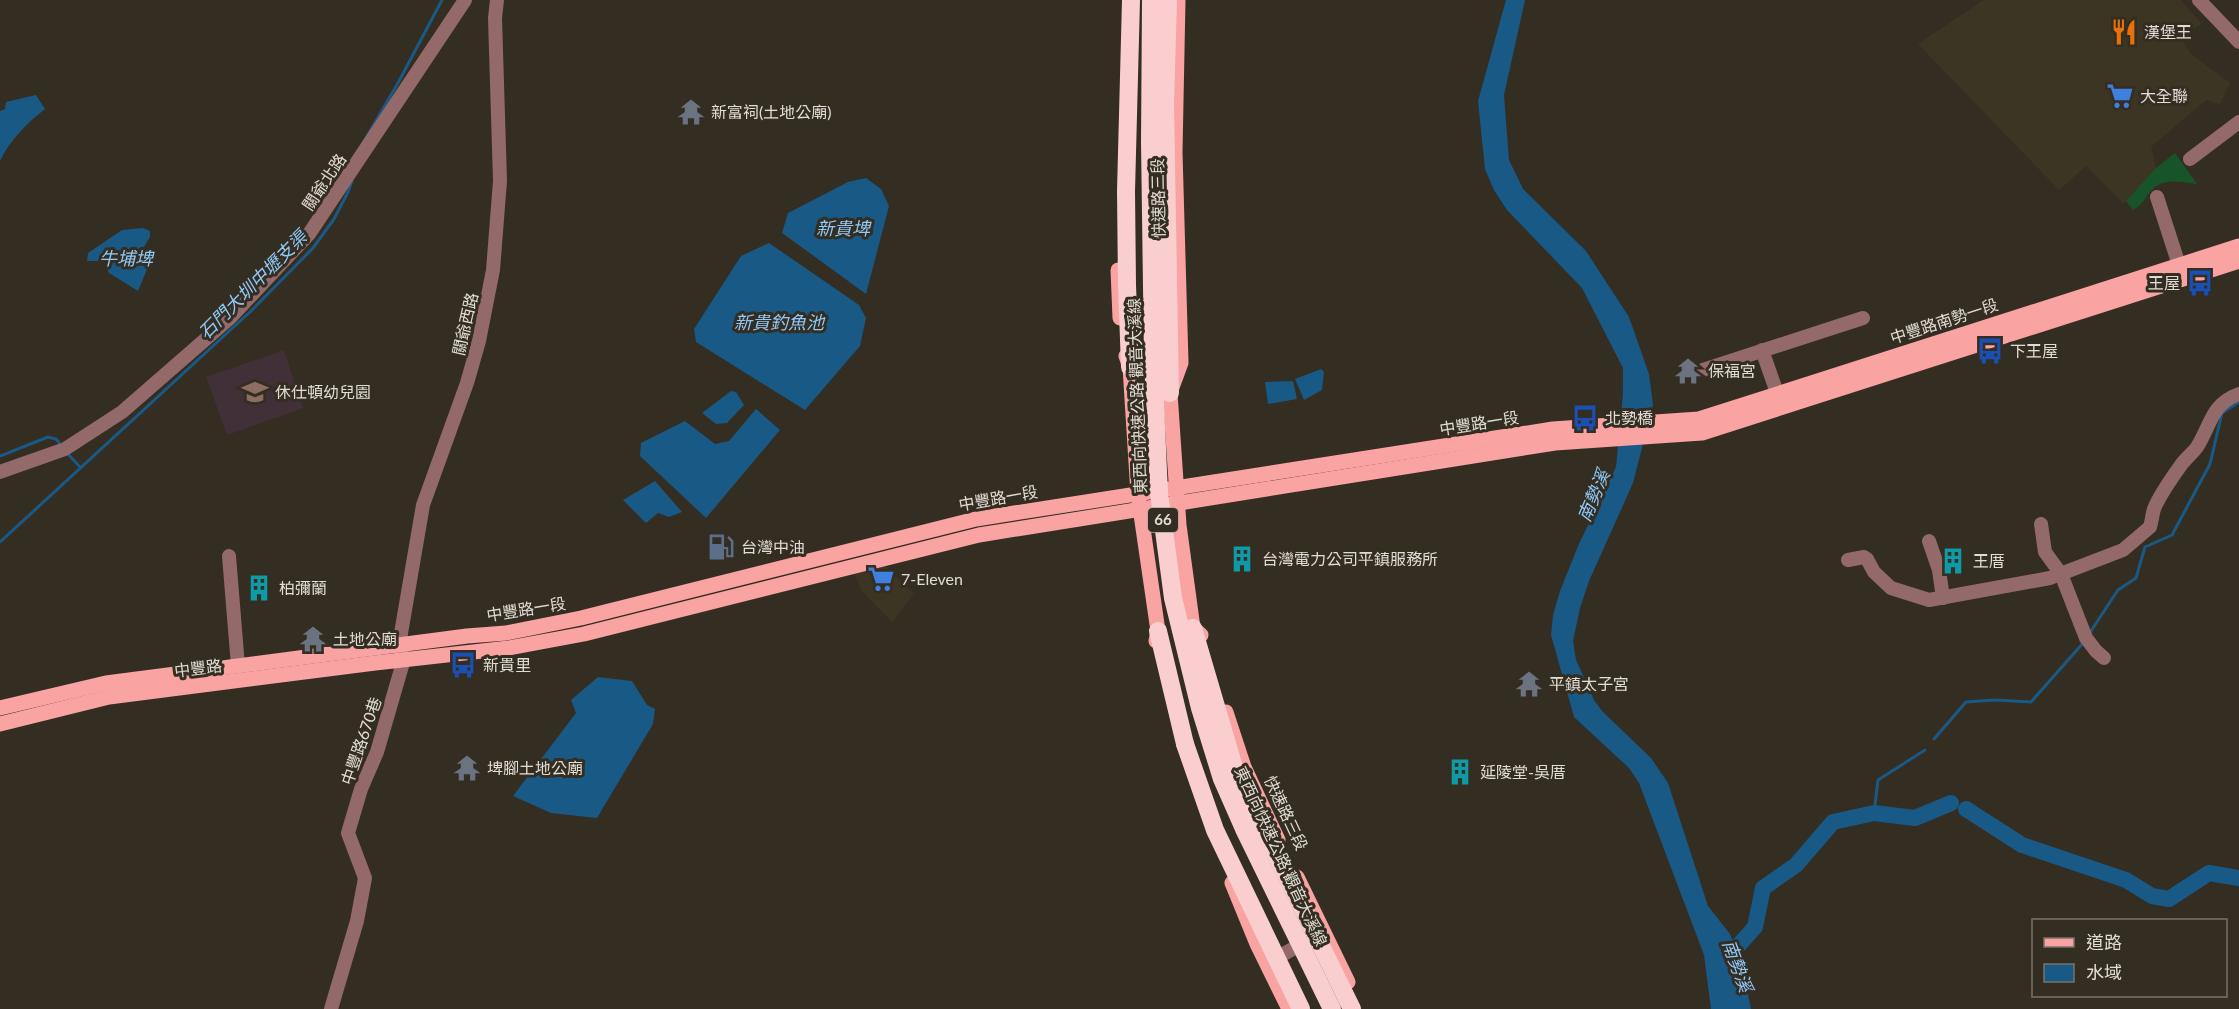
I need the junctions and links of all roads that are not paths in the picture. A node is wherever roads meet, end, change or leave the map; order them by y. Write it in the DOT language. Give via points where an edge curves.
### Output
graph roads {
  1 [pos="465,0"];
  2 [pos="497,0"];
  3 [pos="1123,0"];
  4 [pos="1131,0"];
  5 [pos="1137,0"];
  6 [pos="1143,0"];
  7 [pos="1150,0"];
  8 [pos="1159,0"];
  9 [pos="1168,0"];
  10 [pos="1178,0"];
  11 [pos="2199,0"];
  12 [pos="2239,42"];
  13 [pos="2239,122"];
  14 [pos="1126,151"];
  15 [pos="1156,152"];
  16 [pos="1175,152"];
  17 [pos="2190,159"];
  18 [pos="2157,197"];
  19 [pos="2239,246"];
  20 [pos="2239,261"];
  21 [pos="2179,265"];
  22 [pos="1863,318"];
  23 [pos="1762,350"];
  24 [pos="1130,367"];
  25 [pos="1703,370"];
  26 [pos="1170,393"];
  27 [pos="2239,394"];
  28 [pos="1780,400"];
  29 [pos="1611,433"];
  30 [pos="0,472"];
  31 [pos="1176,488"];
  32 [pos="1138,494"];
  33 [pos="1178,504"];
  34 [pos="1140,510"];
  35 [pos="2041,524"];
  36 [pos="1929,541"];
  37 [pos="230,556"];
  38 [pos="1848,560"];
  39 [pos="803,562"];
  40 [pos="2061,574"];
  41 [pos="807,578"];
  42 [pos="1943,598"];
  43 [pos="1193,628"];
  44 [pos="1158,632"];
  45 [pos="402,652"];
  46 [pos="2104,658"];
  47 [pos="238,666"];
  48 [pos="0,708"];
  49 [pos="0,724"];
  50 [pos="1324,930"];
  51 [pos="1309,941"];
  52 [pos="1274,959"];
  53 [pos="331,1009"];
  54 [pos="1289,1009"];
  55 [pos="1301,1009"];
  56 [pos="1309,1009"];
  57 [pos="1319,1009"];
  58 [pos="1332,1009"];
  59 [pos="1343,1009"];
  60 [pos="1352,1009"];
  61 [pos="1361,1009"];
  1 -- 30 [label="street, 關爺北路" via="309,234 230,318 122,412 65,448"];
  2 -- 45 [label="street, 關爺西路" via="500,181 493,270 467,383 423,505"];
  3 -- 14 [label="main road, 快速路三段 / 66"];
  4 -- 24 [label="highway, bridge" via="1126,191"];
  5 -- 14 [label="street, 快速路三段"];
  6 -- 57 [label="highway, 東西向快速公路 觀音大溪線 / 66" via="1139,247 1142,406 1153,540 1162,592 1196,728 1230,826"];
  7 -- 58 [label="highway, 東西向快速公路 觀音大溪線 / 66, bridge" via="1153,360 1159,493 1173,598 1222,779"];
  8 -- 15 [label="street, 快速路三段"];
  9 -- 26 [label="highway, bridge" via="1165,104"];
  10 -- 16 [label="main road, 快速路三段 / 66"];
  11 -- 12 [label="street"];
  13 -- 17 [label="street"];
  14 -- 15 [label="street"];
  14 -- 24 [label="main road, 快速路三段 / 66" via="1118,294 1122,345"];
  15 -- 16 [label="street"];
  15 -- 26 [label="street, 快速路三段" via="1164,357"];
  16 -- 26 [label="main road, 快速路三段 / 66" via="1181,363"];
  18 -- 21 [label="street"];
  19 -- 21 [label="main road, 中豐路南勢一段"];
  20 -- 28 [label="main road, 中豐路南勢一段"];
  21 -- 28 [label="main road, 中豐路南勢一段"];
  22 -- 23 [label="street"];
  23 -- 25 [label="street"];
  23 -- 28 [label="street"];
  24 -- 32 [label="main road, 快速路三段 / 66"];
  26 -- 31 [label="main road, 快速路三段 / 66"];
  27 -- 40 [label="street" via="2215,410 2202,440 2157,502 2150,527 2123,550"];
  28 -- 29 [label="main road, 中豐路南勢一段" via="1702,433 1658,429"];
  29 -- 31 [label="main road, 中豐路一段" via="1553,429"];
  29 -- 33 [label="main road, 中豐路一段"];
  31 -- 32 [label="main road, 中豐路一段"];
  31 -- 33 [label="main road, 快速路三段 / 66"];
  32 -- 34 [label="main road, 快速路三段 / 66"];
  32 -- 39 [label="main road, 中豐路一段" via="976,519"];
  33 -- 34 [label="main road, 中豐路一段"];
  33 -- 43 [label="main road, 快速路三段 / 66"];
  34 -- 41 [label="main road, 中豐路一段" via="980,535"];
  34 -- 44 [label="main road, 快速路三段 / 66"];
  35 -- 40 [label="street" via="2045,552"];
  36 -- 42 [label="street"];
  37 -- 47 [label="street"];
  38 -- 42 [label="street" via="1867,559 1874,572 1892,588 1929,600"];
  39 -- 41 [label="main road"];
  39 -- 45 [label="main road, 中豐路一段" via="580,618"];
  40 -- 42 [label="street"];
  40 -- 46 [label="street" via="2088,642"];
  41 -- 45 [label="main road, 中豐路一段" via="584,634 509,648"];
  43 -- 50 [label="main road, 快速路三段 / 66" via="1201,634 1244,767"];
  43 -- 51 [label="street, 快速路三段" via="1191,646 1225,765"];
  43 -- 60 [label="highway, bridge" via="1235,771"];
  44 -- 52 [label="main road, 快速路三段 / 66" via="1154,649 1175,734 1200,810"];
  44 -- 55 [label="highway, bridge" via="1185,744 1215,830"];
  45 -- 47 [label="main road, 中豐路"];
  45 -- 49 [label="main road, 中豐路" via="109,697"];
  45 -- 53 [label="street, 中豐路670巷" via="377,752 348,833 365,878 357,921"];
  47 -- 48 [label="main road, 中豐路" via="106,682"];
  50 -- 51 [label="street"];
  50 -- 61 [label="main road, 快速路三段 / 66"];
  51 -- 52 [label="street"];
  51 -- 59 [label="street, 快速路三段"];
  52 -- 54 [label="main road, 快速路三段 / 66"];
  52 -- 56 [label="street, 快速路三段"];
}
